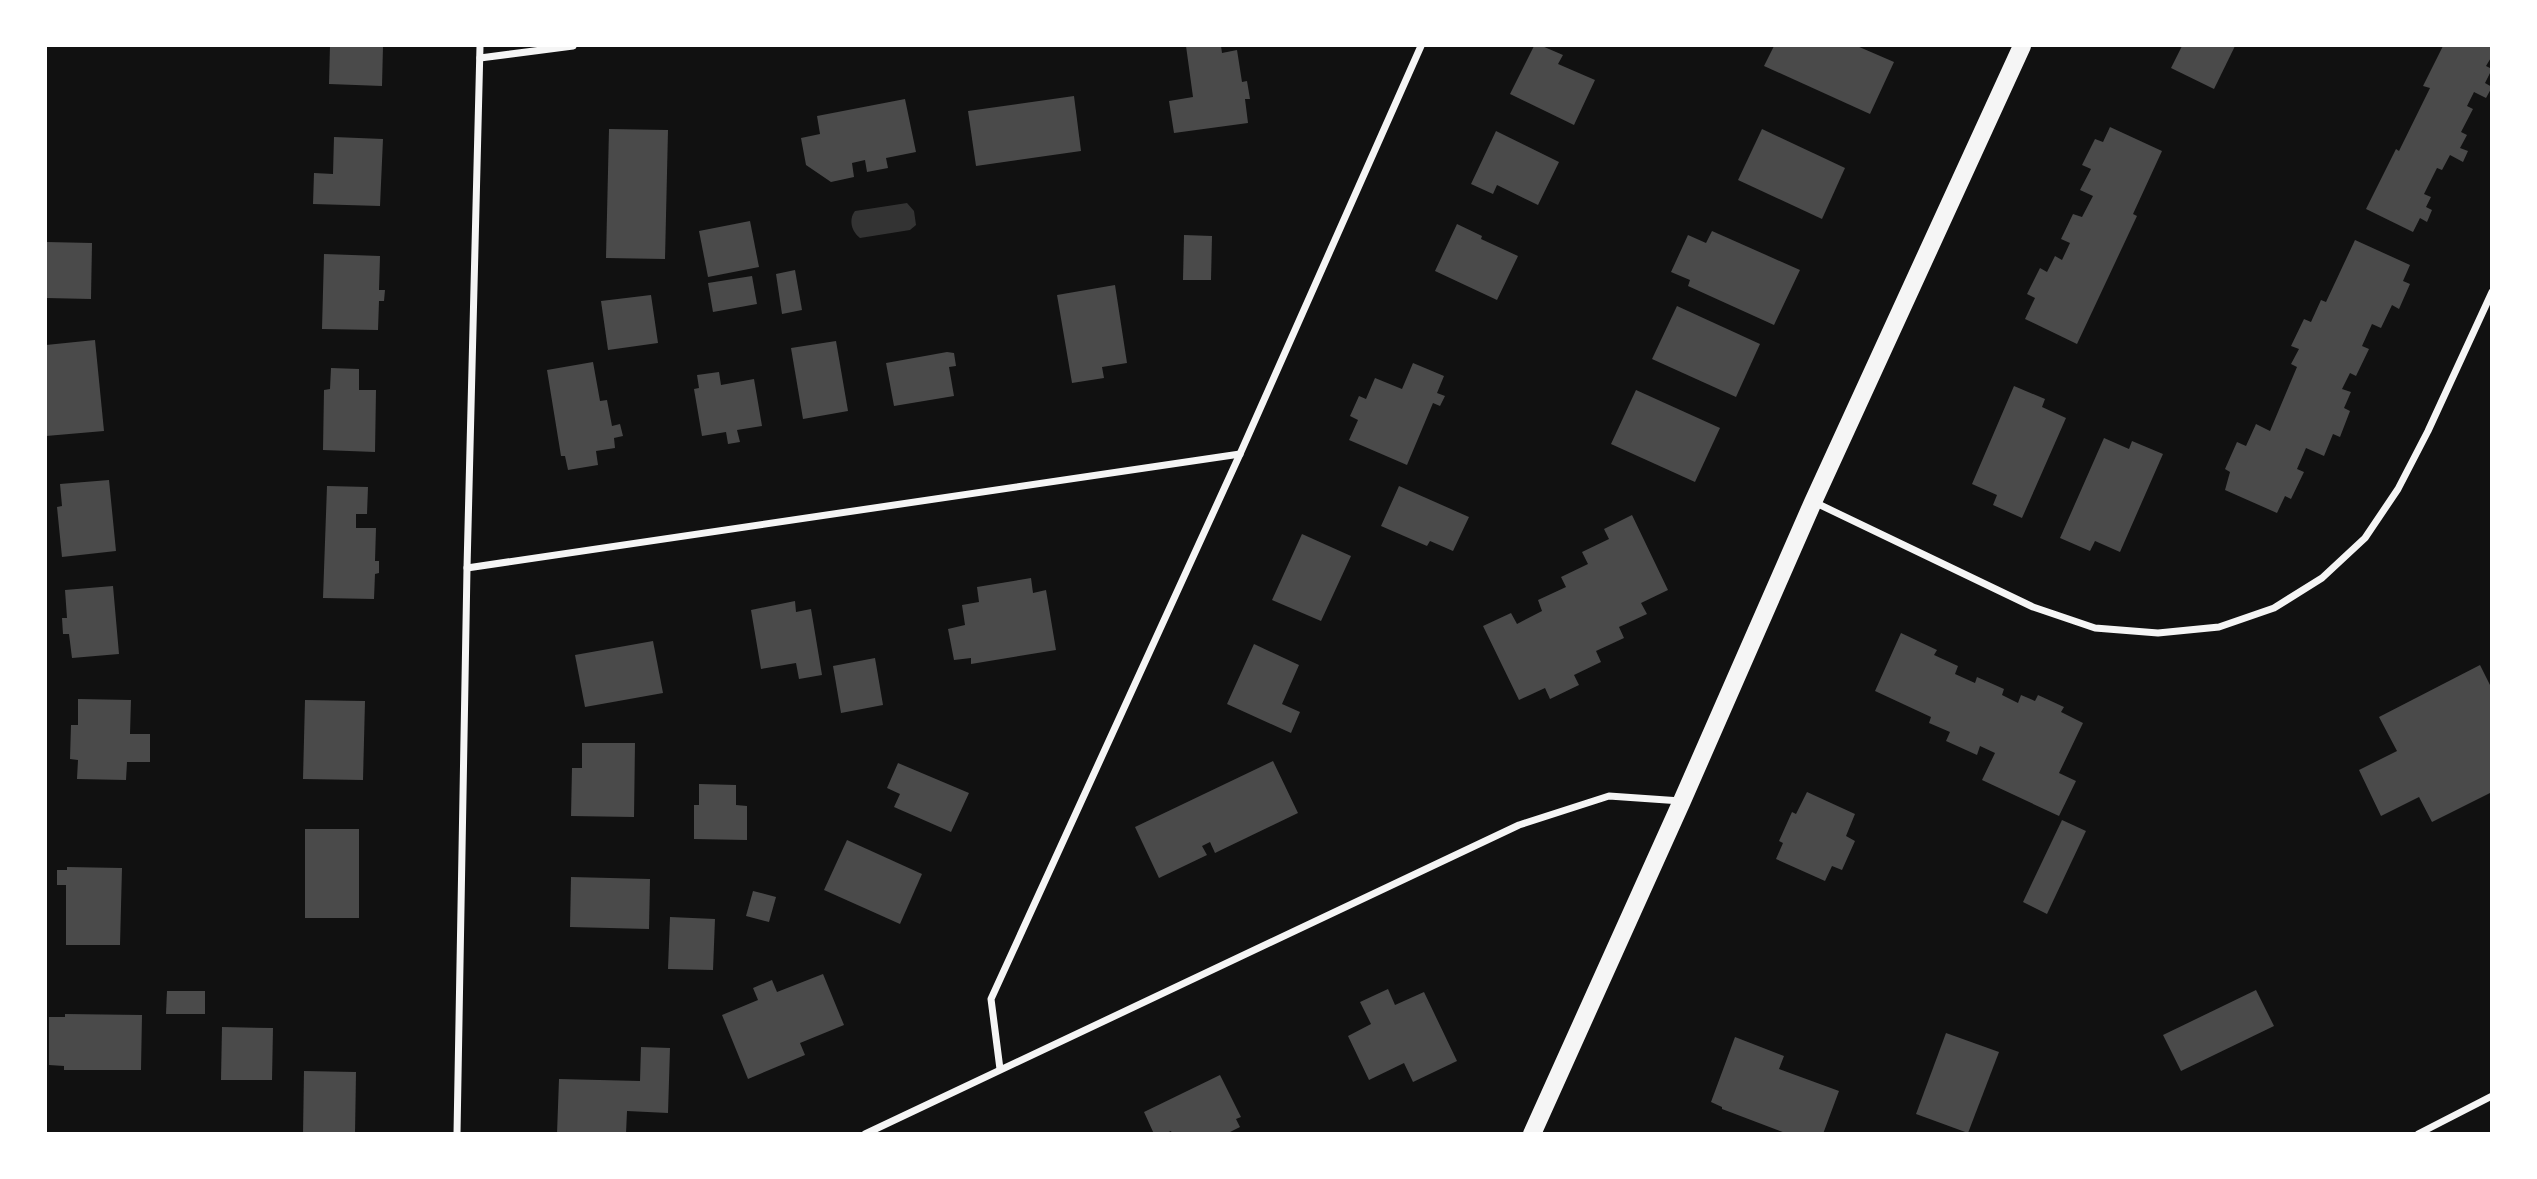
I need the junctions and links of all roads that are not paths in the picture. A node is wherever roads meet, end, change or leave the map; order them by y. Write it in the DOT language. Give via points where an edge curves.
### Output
graph roads {
  1 [pos="480,46"];
  2 [pos="573,46"];
  3 [pos="1421,46"];
  4 [pos="2022,46"];
  5 [pos="480,58"];
  6 [pos="2491,292"];
  7 [pos="1240,454"];
  8 [pos="1813,502"];
  9 [pos="467,568"];
  10 [pos="1682,802"];
  11 [pos="1000,1069"];
  12 [pos="2491,1096"];
  13 [pos="457,1133"];
  14 [pos="865,1133"];
  15 [pos="1532,1133"];
  16 [pos="2417,1133"];
  1 -- 5 [label="street"];
  2 -- 5 [label="street"];
  3 -- 7 [label="street"];
  4 -- 8 [label="main road"];
  5 -- 9 [label="street"];
  6 -- 8 [label="street" via="2416,454 2365,538 2322,578 2274,608 2219,627 2158,633 2095,628 2033,607"];
  7 -- 9 [label="street"];
  7 -- 11 [label="street" via="991,999"];
  8 -- 10 [label="main road"];
  9 -- 13 [label="street"];
  10 -- 11 [label="street" via="1609,796 1518,825"];
  10 -- 15 [label="main road"];
  11 -- 14 [label="street"];
  12 -- 16 [label="street"];
}
